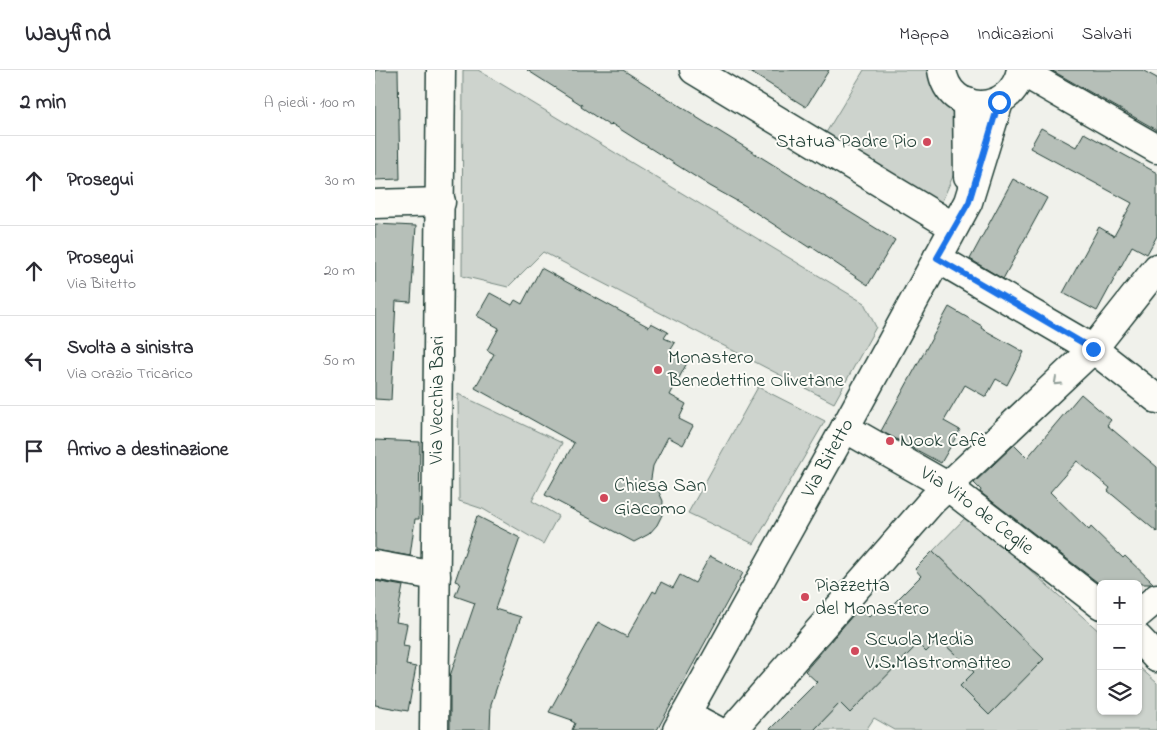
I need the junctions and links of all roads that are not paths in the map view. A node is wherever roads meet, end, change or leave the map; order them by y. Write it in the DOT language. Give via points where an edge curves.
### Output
graph roads {
  1 [pos="441,70"];
  2 [pos="694,70"];
  3 [pos="942,70"];
  4 [pos="1022,70"];
  5 [pos="967,102"];
  6 [pos="999,102"];
  7 [pos="1157,149"];
  8 [pos="441,202"];
  9 [pos="969,202"];
  10 [pos="375,204"];
  11 [pos="954,227"];
  12 [pos="937,258"];
  13 [pos="1157,268"];
  14 [pos="1093,349"];
  15 [pos="1157,399"];
  16 [pos="845,428"];
  17 [pos="947,486"];
  18 [pos="375,565"];
  19 [pos="436,576"];
  20 [pos="1157,598"];
  21 [pos="1097,602"];
  22 [pos="1142,611"];
  23 [pos="1142,642"];
  24 [pos="1157,658"];
  25 [pos="682,722"];
  26 [pos="433,730"];
  27 [pos="715,730"];
  28 [pos="732,730"];
  1 -- 8 [label="street, Via Vecchia Bari"];
  2 -- 11 [label="street"];
  3 -- 5 [label="street" via="950,90"];
  4 -- 6 [label="street" via="1017,84"];
  4 -- 7 [label="street"];
  5 -- 6 [label="street" via="973,105"];
  5 -- 9 [label="street"];
  6 -- 9 [label="street, Via Bitetto"];
  8 -- 10 [label="street"];
  8 -- 19 [label="street, Via Vecchia Bari"];
  9 -- 11 [label="street, Via Bitetto"];
  11 -- 12 [label="street, Via Bitetto"];
  12 -- 14 [label="street"];
  12 -- 16 [label="street, Via Bitetto"];
  13 -- 14 [label="street"];
  14 -- 15 [label="street"];
  14 -- 17 [label="street, one-way"];
  16 -- 17 [label="street, Via Vito de Ceglie"];
  16 -- 25 [label="street, Via Bitetto"];
  17 -- 21 [label="street, Via Vito de Ceglie"];
  17 -- 28 [label="street"];
  18 -- 19 [label="street"];
  19 -- 26 [label="street, Via Vecchia Bari"];
  20 -- 22 [label="street"];
  23 -- 24 [label="street"];
  25 -- 27 [label="street, Via Bitetto"];
}
